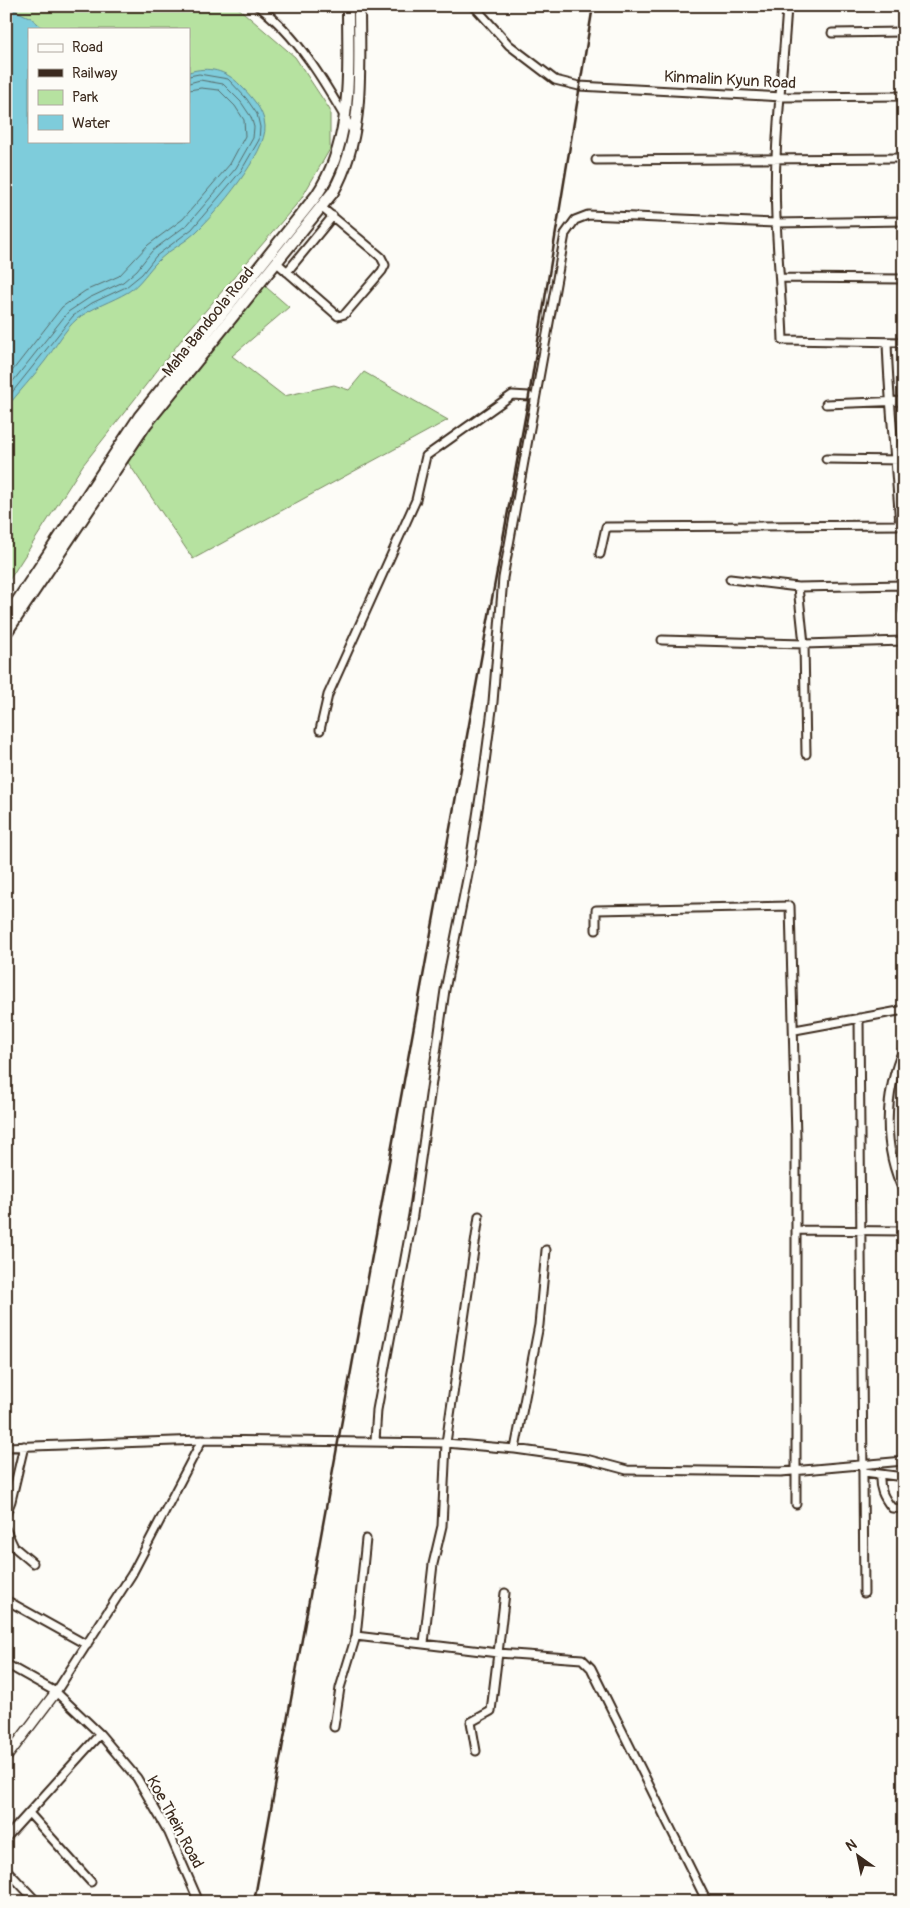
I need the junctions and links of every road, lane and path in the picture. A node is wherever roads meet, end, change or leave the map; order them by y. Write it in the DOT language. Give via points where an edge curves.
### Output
graph roads {
  1 [pos="258,6"];
  2 [pos="348,6"];
  3 [pos="359,6"];
  4 [pos="474,6"];
  5 [pos="787,6"];
  6 [pos="904,32"];
  7 [pos="832,33"];
  8 [pos="904,96"];
  9 [pos="782,97"];
  10 [pos="345,118"];
  11 [pos="354,133"];
  12 [pos="904,158"];
  13 [pos="776,159"];
  14 [pos="596,160"];
  15 [pos="321,207"];
  16 [pos="333,216"];
  17 [pos="904,221"];
  18 [pos="776,223"];
  19 [pos="276,262"];
  20 [pos="287,272"];
  21 [pos="781,278"];
  22 [pos="904,279"];
  23 [pos="887,342"];
  24 [pos="904,342"];
  25 [pos="529,396"];
  26 [pos="888,401"];
  27 [pos="904,402"];
  28 [pos="826,404"];
  29 [pos="826,459"];
  30 [pos="900,460"];
  31 [pos="902,525"];
  32 [pos="600,554"];
  33 [pos="730,579"];
  34 [pos="902,585"];
  35 [pos="798,588"];
  36 [pos="904,611"];
  37 [pos="6,618"];
  38 [pos="6,633"];
  39 [pos="662,640"];
  40 [pos="904,641"];
  41 [pos="804,644"];
  42 [pos="320,730"];
  43 [pos="806,754"];
  44 [pos="596,930"];
  45 [pos="904,1010"];
  46 [pos="859,1018"];
  47 [pos="795,1030"];
  48 [pos="904,1048"];
  49 [pos="904,1192"];
  50 [pos="479,1216"];
  51 [pos="796,1230"];
  52 [pos="861,1230"];
  53 [pos="904,1231"];
  54 [pos="546,1250"];
  55 [pos="202,1440"];
  56 [pos="375,1441"];
  57 [pos="446,1443"];
  58 [pos="24,1446"];
  59 [pos="6,1447"];
  60 [pos="515,1448"];
  61 [pos="904,1461"];
  62 [pos="864,1468"];
  63 [pos="796,1471"];
  64 [pos="880,1474"];
  65 [pos="904,1477"];
  66 [pos="796,1504"];
  67 [pos="904,1508"];
  68 [pos="6,1514"];
  69 [pos="6,1530"];
  70 [pos="366,1539"];
  71 [pos="33,1563"];
  72 [pos="505,1592"];
  73 [pos="864,1594"];
  74 [pos="6,1600"];
  75 [pos="356,1636"];
  76 [pos="424,1643"];
  77 [pos="87,1645"];
  78 [pos="498,1653"];
  79 [pos="6,1664"];
  80 [pos="56,1692"];
  81 [pos="334,1727"];
  82 [pos="100,1734"];
  83 [pos="476,1751"];
  84 [pos="6,1758"];
  85 [pos="29,1813"];
  86 [pos="6,1838"];
  87 [pos="6,1868"];
  88 [pos="91,1882"];
  89 [pos="37,1902"];
  90 [pos="199,1902"];
  91 [pos="707,1902"];
  1 -- 10 [label="street" via="303,52"];
  2 -- 10 [label="main road, Maha Bandoola Road" via="349,68"];
  3 -- 11 [label="main road, Maha Bandoola Road" via="359,92"];
  4 -- 9 [label="street, Kinmalin Kyun Road" via="508,45 555,80 579,86"];
  5 -- 9 [label="street"];
  6 -- 7 [label="street"];
  8 -- 9 [label="street, Kinmalin Kyun Road"];
  9 -- 13 [label="street"];
  10 -- 11 [label="street"];
  10 -- 37 [label="main road, Maha Bandoola Road" via="335,161 316,196 139,417"];
  11 -- 15 [label="main road, Maha Bandoola Road" via="339,182"];
  12 -- 13 [label="street"];
  13 -- 14 [label="street"];
  13 -- 18 [label="street"];
  15 -- 16 [label="street"];
  15 -- 19 [label="main road, Maha Bandoola Road"];
  16 -- 20 [label="street"];
  16 -- 20 [label="street" via="381,256 382,270 345,314 338,316"];
  17 -- 18 [label="street"];
  18 -- 21 [label="street"];
  18 -- 56 [label="street" via="588,215 575,220 565,234 504,572 484,770 443,1000 413,1215 377,1410"];
  19 -- 20 [label="street"];
  19 -- 38 [label="main road, Maha Bandoola Road" via="146,424"];
  21 -- 22 [label="street"];
  21 -- 23 [label="street" via="783,340"];
  23 -- 24 [label="street"];
  23 -- 26 [label="street"];
  25 -- 42 [label="street" via="512,395 426,456 416,500 328,695"];
  26 -- 27 [label="street"];
  26 -- 28 [label="street"];
  26 -- 30 [label="street"];
  29 -- 30 [label="street"];
  30 -- 31 [label="street"];
  31 -- 32 [label="street" via="606,527"];
  33 -- 35 [label="street"];
  34 -- 35 [label="street"];
  34 -- 36 [label="street"];
  35 -- 41 [label="street"];
  39 -- 41 [label="street"];
  40 -- 41 [label="street"];
  41 -- 43 [label="street"];
  44 -- 47 [label="street" via="596,910 790,906"];
  45 -- 46 [label="street"];
  46 -- 47 [label="street"];
  46 -- 52 [label="street"];
  47 -- 51 [label="street"];
  48 -- 49 [label="street" via="892,1077 888,1107 893,1157"];
  50 -- 57 [label="street"];
  51 -- 52 [label="street"];
  51 -- 63 [label="street"];
  52 -- 53 [label="street"];
  52 -- 62 [label="street"];
  54 -- 60 [label="street" via="539,1325"];
  55 -- 56 [label="street"];
  55 -- 58 [label="street"];
  55 -- 77 [label="street" via="132,1574"];
  56 -- 57 [label="street"];
  57 -- 60 [label="street"];
  57 -- 76 [label="street" via="442,1526 433,1564"];
  58 -- 59 [label="street"];
  58 -- 68 [label="street"];
  60 -- 63 [label="street" via="586,1459 627,1470"];
  61 -- 62 [label="street"];
  62 -- 63 [label="street"];
  62 -- 64 [label="street"];
  62 -- 73 [label="street"];
  63 -- 66 [label="street"];
  64 -- 65 [label="street"];
  64 -- 67 [label="street" via="883,1498 892,1508"];
  69 -- 71 [label="street" via="14,1547"];
  70 -- 75 [label="street"];
  72 -- 78 [label="street"];
  74 -- 77 [label="street"];
  75 -- 76 [label="street"];
  75 -- 81 [label="street" via="340,1688"];
  76 -- 78 [label="street"];
  77 -- 80 [label="street"];
  78 -- 83 [label="street" via="491,1711 471,1722"];
  78 -- 91 [label="street" via="582,1659 591,1668"];
  79 -- 80 [label="street, Koe Thein Road"];
  80 -- 82 [label="street, Koe Thein Road"];
  80 -- 84 [label="street"];
  82 -- 85 [label="street"];
  82 -- 90 [label="street, Koe Thein Road" via="137,1778 169,1833"];
  85 -- 86 [label="street"];
  85 -- 88 [label="street"];
  87 -- 89 [label="street"];
}
